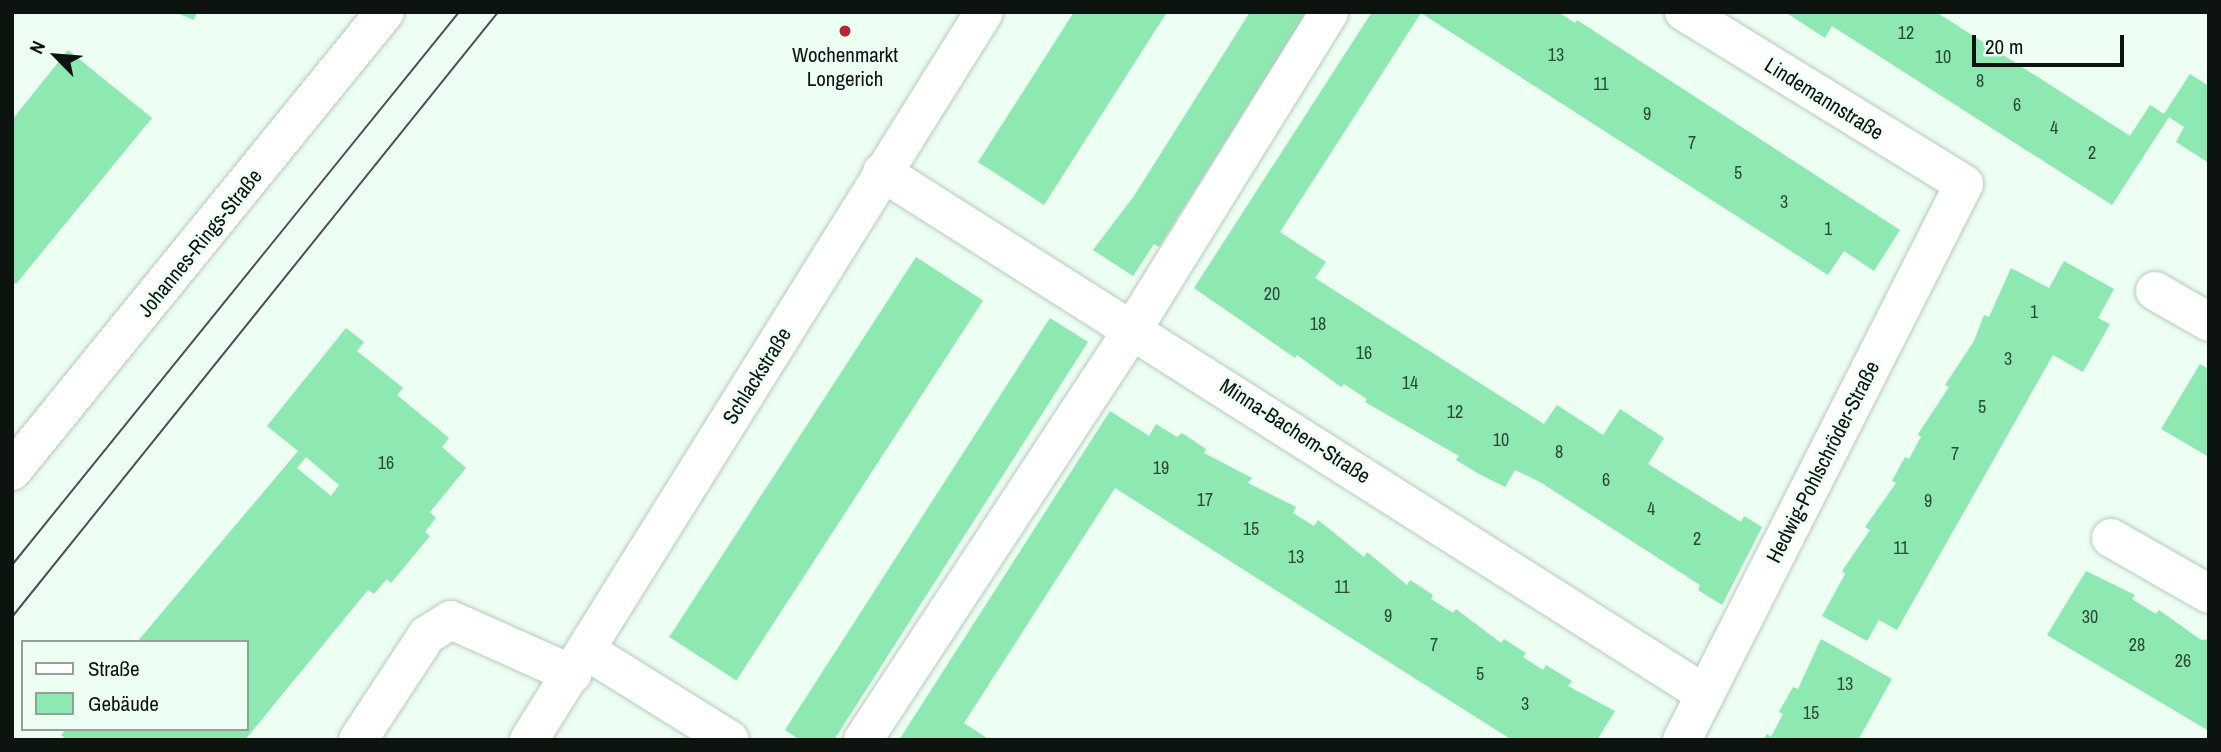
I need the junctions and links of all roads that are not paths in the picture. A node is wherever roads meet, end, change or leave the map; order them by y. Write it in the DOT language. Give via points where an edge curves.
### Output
graph roads {
  1 [pos="385,12"];
  2 [pos="984,12"];
  3 [pos="1329,12"];
  4 [pos="1684,12"];
  5 [pos="882,172"];
  6 [pos="1964,184"];
  7 [pos="2155,291"];
  8 [pos="2209,322"];
  9 [pos="1134,327"];
  10 [pos="12,471"];
  11 [pos="2111,538"];
  12 [pos="2209,594"];
  13 [pos="580,663"];
  14 [pos="1705,694"];
  15 [pos="358,740"];
  16 [pos="529,740"];
  17 [pos="730,740"];
  18 [pos="863,740"];
  19 [pos="1682,740"];
  1 -- 10 [label="street, Johannes-Rings-Straße"];
  2 -- 5 [label="street, Schlackstraße"];
  3 -- 9 [label="street"];
  4 -- 6 [label="street, Lindemannstraße"];
  5 -- 9 [label="street, Minna-Bachem-Straße"];
  5 -- 13 [label="street, Schlackstraße"];
  6 -- 14 [label="street, Hedwig-Pohlschröder-Straße"];
  7 -- 8 [label="street"];
  9 -- 14 [label="street, Minna-Bachem-Straße"];
  9 -- 18 [label="street"];
  11 -- 12 [label="street"];
  13 -- 15 [label="street" via="451,620 427,635"];
  13 -- 16 [label="street, Schlackstraße"];
  13 -- 17 [label="street"];
  14 -- 19 [label="street, Hedwig-Pohlschröder-Straße"];
}
